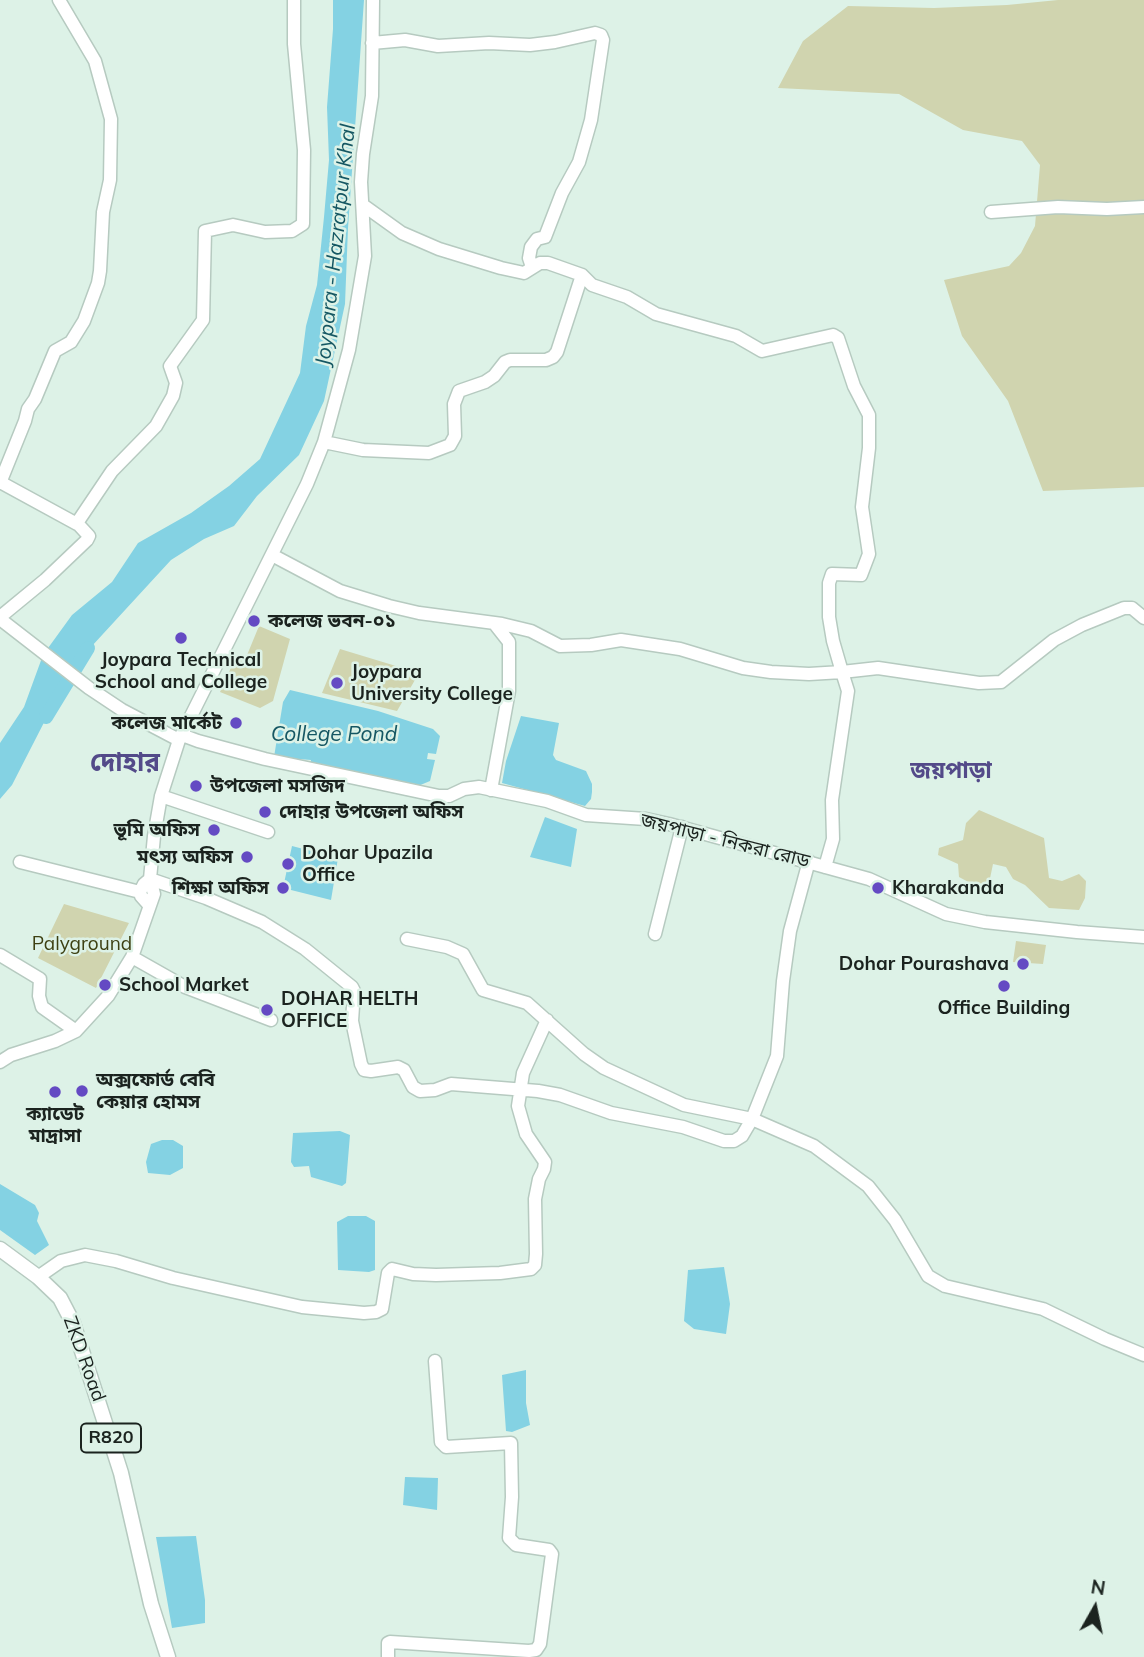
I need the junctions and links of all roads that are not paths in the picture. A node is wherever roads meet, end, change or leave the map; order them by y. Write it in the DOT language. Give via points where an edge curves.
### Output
graph roads {
  1 [pos="59,0"];
  2 [pos="294,0"];
  3 [pos="373,0"];
  4 [pos="372,43"];
  5 [pos="363,205"];
  6 [pos="1144,207"];
  7 [pos="991,212"];
  8 [pos="532,267"];
  9 [pos="582,275"];
  10 [pos="324,442"];
  11 [pos="0,483"];
  12 [pos="77,524"];
  13 [pos="272,555"];
  14 [pos="0,618"];
  15 [pos="1144,618"];
  16 [pos="494,623"];
  17 [pos="842,672"];
  18 [pos="181,737"];
  19 [pos="491,790"];
  20 [pos="161,796"];
  21 [pos="682,827"];
  22 [pos="268,832"];
  23 [pos="20,862"];
  24 [pos="809,862"];
  25 [pos="825,867"];
  26 [pos="150,879"];
  27 [pos="140,892"];
  28 [pos="149,905"];
  29 [pos="655,934"];
  30 [pos="1144,937"];
  31 [pos="407,939"];
  32 [pos="0,954"];
  33 [pos="132,957"];
  34 [pos="271,1020"];
  35 [pos="547,1020"];
  36 [pos="76,1031"];
  37 [pos="0,1062"];
  38 [pos="520,1090"];
  39 [pos="752,1119"];
  40 [pos="0,1249"];
  41 [pos="38,1276"];
  42 [pos="1144,1356"];
  43 [pos="436,1361"];
  44 [pos="168,1657"];
  45 [pos="388,1657"];
  1 -- 11 [label="street" via="95,61 111,119 99,283 71,342 55,351"];
  2 -- 12 [label="street" via="304,150 303,224 292,231 265,232 233,225 205,231 204,320 170,366 176,383 173,396 156,425 112,471"];
  3 -- 4 [label="street"];
  4 -- 5 [label="street"];
  4 -- 8 [label="street" via="530,45 601,35 591,120 582,151 545,237 531,247"];
  5 -- 8 [label="street" via="402,233 439,249 524,273"];
  5 -- 10 [label="street" via="365,256 349,350"];
  6 -- 7 [label="street"];
  8 -- 9 [label="street" via="548,263"];
  9 -- 10 [label="street" via="557,352 546,360 510,360 485,382 459,391 450,445 429,453 363,450"];
  9 -- 17 [label="street" via="592,285 627,297 656,314 736,335 762,351 832,335 838,338 869,415 862,507 869,554 861,575 832,574 829,583 829,617"];
  10 -- 13 [label="street"];
  11 -- 12 [label="street"];
  12 -- 14 [label="street" via="89,536 87,540"];
  13 -- 16 [label="street" via="340,591 432,615"];
  13 -- 18 [label="street"];
  14 -- 18 [label="street, জয়পাড়া - নিকরা রোড" via="122,710"];
  15 -- 17 [label="street" via="1132,608 1124,608 1083,625 1054,640 1001,682 878,668"];
  16 -- 17 [label="street" via="531,631 560,646 621,640 680,649 743,668"];
  16 -- 19 [label="street" via="509,642 509,691"];
  17 -- 25 [label="street" via="848,691"];
  18 -- 19 [label="street, জয়পাড়া - নিকরা রোড" via="439,796 472,787"];
  18 -- 20 [label="street"];
  19 -- 21 [label="street, জয়পাড়া - নিকরা রোড" via="586,816 646,819"];
  20 -- 22 [label="street"];
  20 -- 26 [label="street"];
  21 -- 24 [label="street, জয়পাড়া - নিকরা রোড"];
  21 -- 29 [label="street"];
  23 -- 27 [label="street"];
  24 -- 25 [label="street, জয়পাড়া - নিকরা রোড"];
  24 -- 39 [label="street" via="790,930 777,1056"];
  25 -- 30 [label="street, জয়পাড়া - নিকরা রোড" via="879,883 946,915"];
  26 -- 27 [label="street"];
  26 -- 28 [label="street" via="154,889"];
  26 -- 38 [label="street" via="262,922 352,987 352,1021 364,1070 404,1070 420,1091 451,1084"];
  27 -- 28 [label="street"];
  28 -- 33 [label="street"];
  31 -- 35 [label="street" via="458,951 468,959 483,989 527,1003"];
  32 -- 36 [label="street" via="40,979 43,1007"];
  33 -- 34 [label="street" via="185,987"];
  33 -- 36 [label="street" via="108,996"];
  35 -- 38 [label="street"];
  35 -- 39 [label="street" via="604,1068 684,1105"];
  36 -- 37 [label="street"];
  38 -- 39 [label="street" via="560,1095 611,1113 683,1127 724,1141 742,1136"];
  38 -- 41 [label="street" via="518,1106 526,1134 545,1162 535,1199 536,1254 531,1269 436,1275 392,1269 382,1309 364,1313 302,1307 85,1255 61,1261"];
  39 -- 42 [label="street" via="814,1146 868,1186 895,1220 928,1276 945,1286 1043,1309"];
  40 -- 41 [label="main road, ZKD Road / R820"];
  41 -- 44 [label="main road, ZKD Road / R820" via="60,1298 87,1360"];
  43 -- 45 [label="street" via="441,1442 446,1447 511,1443 509,1538 516,1545 552,1554 540,1644 529,1651 390,1642"];
}
